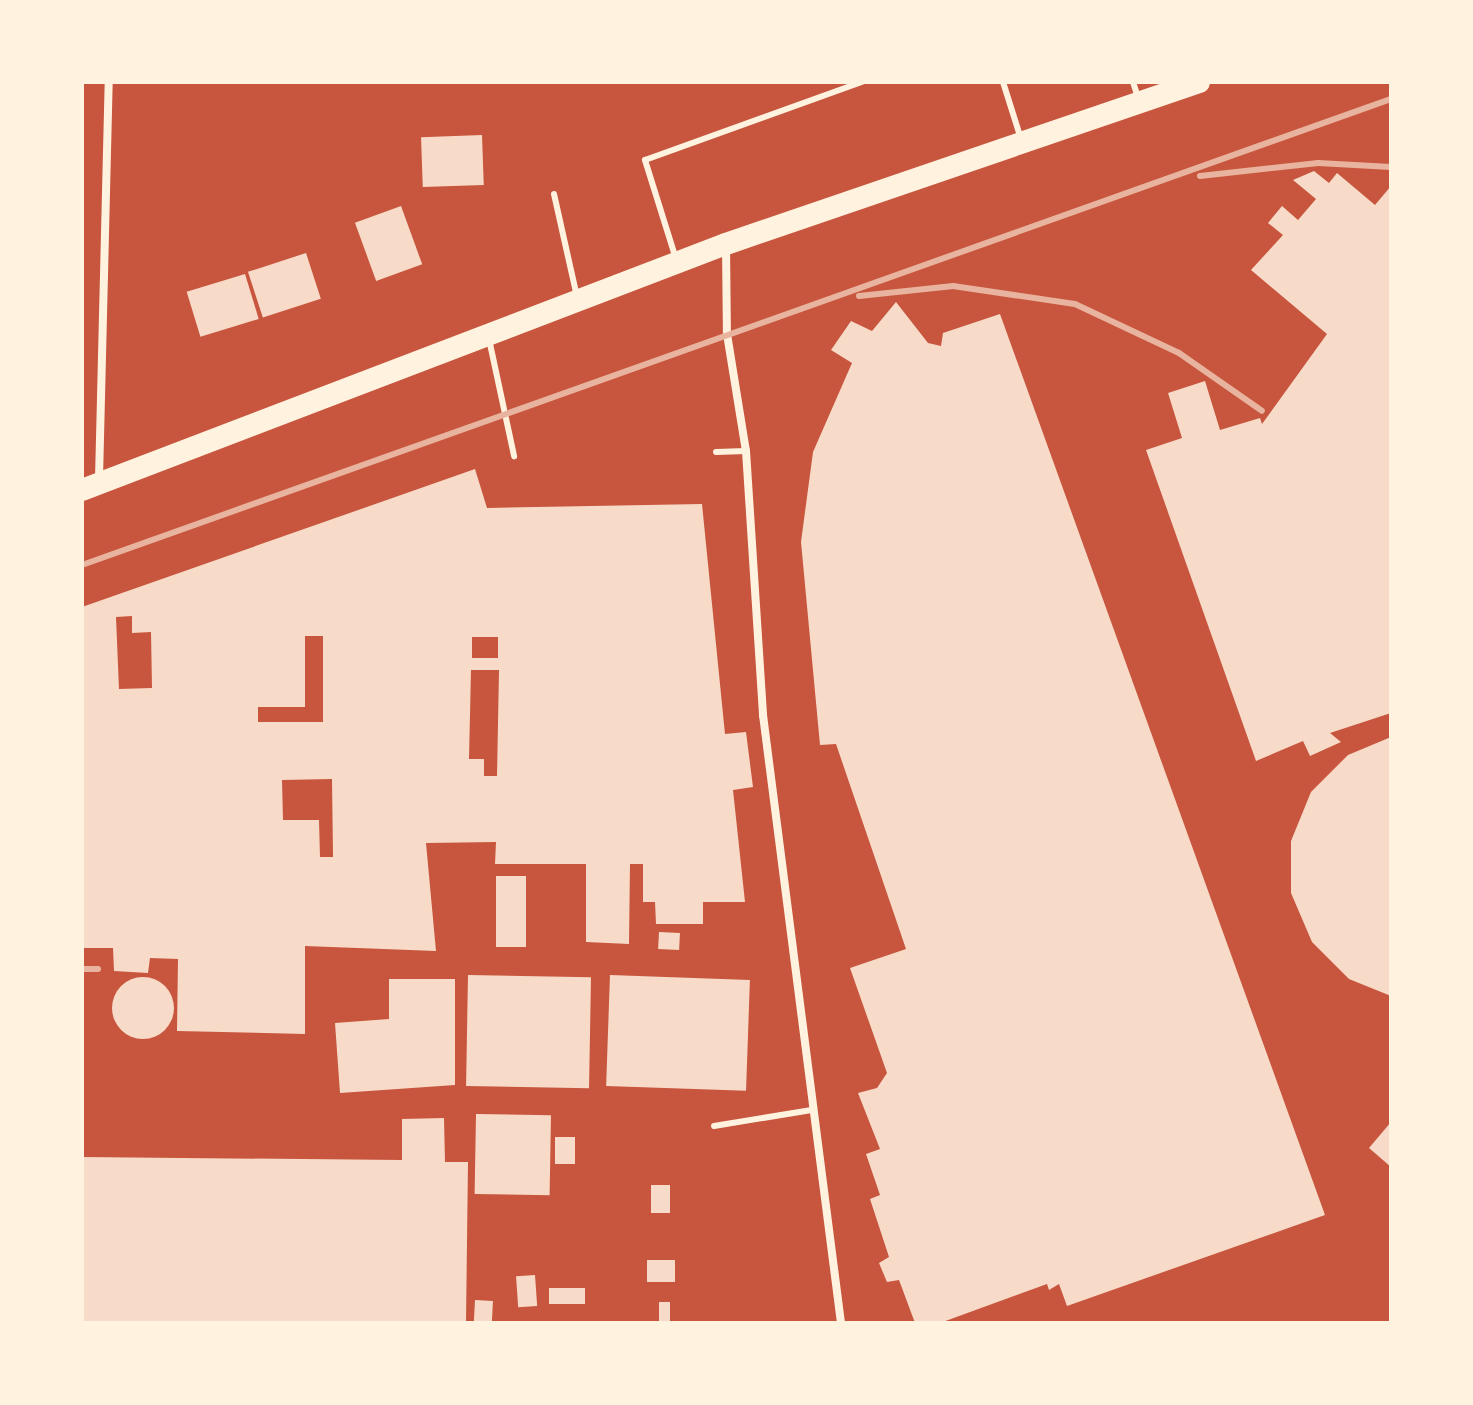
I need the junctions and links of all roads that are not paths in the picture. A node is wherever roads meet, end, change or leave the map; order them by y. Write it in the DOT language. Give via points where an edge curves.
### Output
graph roads {
  1 [pos="109,82"];
  2 [pos="862,82"];
  3 [pos="1003,82"];
  4 [pos="1199,82"];
  5 [pos="1136,92"];
  6 [pos="1022,142"];
  7 [pos="554,194"];
  8 [pos="726,244"];
  9 [pos="677,263"];
  10 [pos="578,301"];
  11 [pos="488,335"];
  12 [pos="746,451"];
  13 [pos="716,452"];
  14 [pos="514,456"];
  15 [pos="91,487"];
  16 [pos="812,1110"];
  17 [pos="714,1126"];
  18 [pos="841,1323"];
  1 -- 15 [label="street"];
  2 -- 9 [label="lane" via="645,160"];
  3 -- 6 [label="lane"];
  4 -- 5 [label="highway"];
  5 -- 6 [label="highway"];
  6 -- 8 [label="highway"];
  7 -- 10 [label="lane"];
  8 -- 9 [label="highway"];
  8 -- 12 [label="street" via="727,334"];
  9 -- 10 [label="highway"];
  10 -- 11 [label="highway"];
  11 -- 14 [label="lane"];
  11 -- 15 [label="highway"];
  12 -- 13 [label="lane"];
  12 -- 16 [label="street" via="763,715"];
  16 -- 17 [label="lane"];
  16 -- 18 [label="street"];
}
